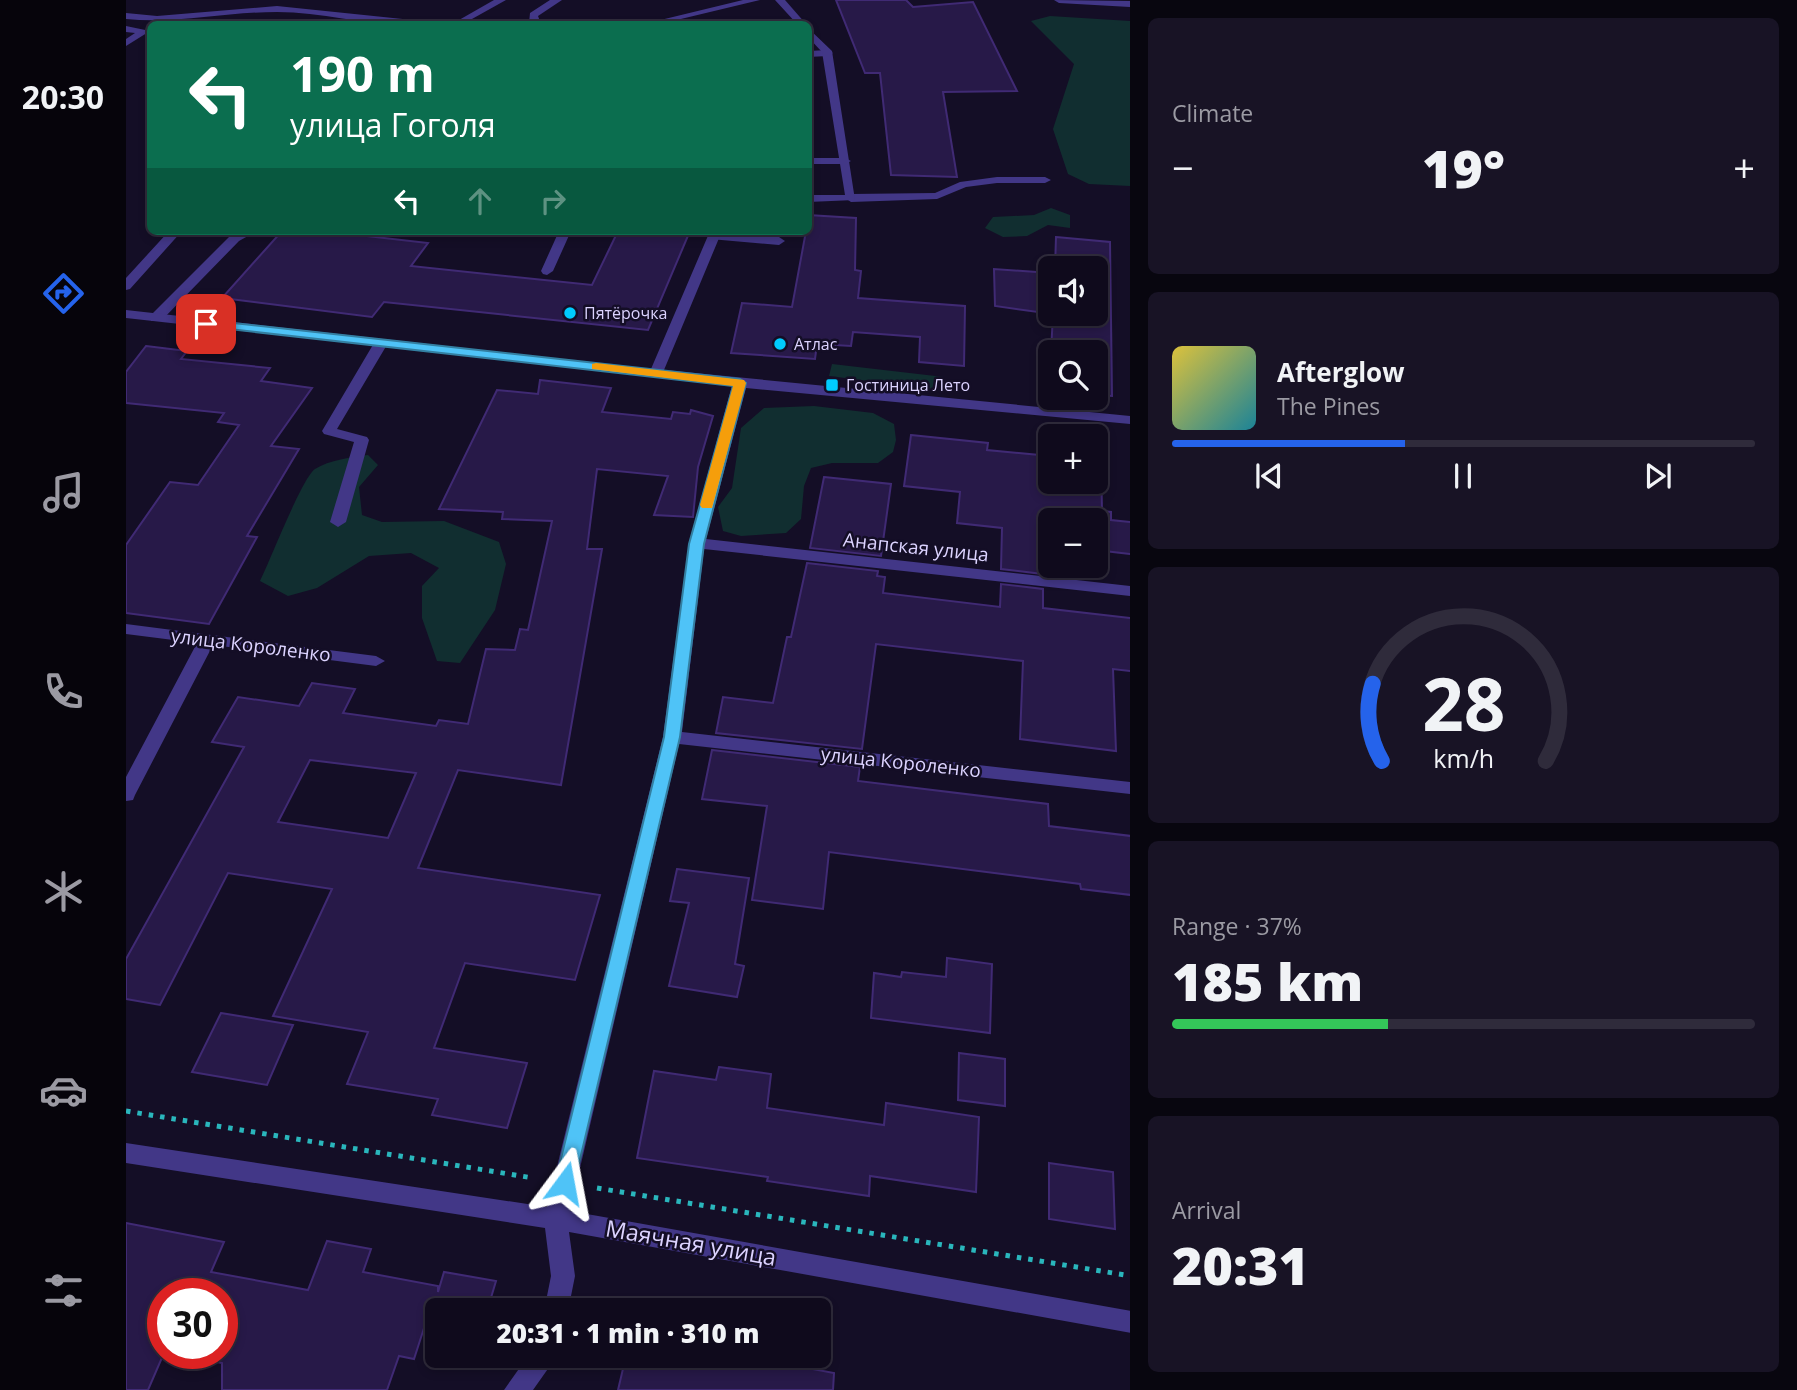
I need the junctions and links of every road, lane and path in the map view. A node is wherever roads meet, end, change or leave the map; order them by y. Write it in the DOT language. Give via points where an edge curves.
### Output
graph roads {
  1 [pos="501,0"];
  2 [pos="557,0"];
  3 [pos="755,0"];
  4 [pos="780,0"];
  5 [pos="1059,0"];
  6 [pos="1130,4"];
  7 [pos="126,16"];
  8 [pos="393,21"];
  9 [pos="462,21"];
  10 [pos="532,21"];
  11 [pos="662,21"];
  12 [pos="799,21"];
  13 [pos="126,29"];
  14 [pos="812,36"];
  15 [pos="126,43"];
  16 [pos="812,54"];
  17 [pos="828,54"];
  18 [pos="812,161"];
  19 [pos="845,161"];
  20 [pos="1045,180"];
  21 [pos="851,198"];
  22 [pos="812,199"];
  23 [pos="172,235"];
  24 [pos="238,235"];
  25 [pos="563,235"];
  26 [pos="715,235"];
  27 [pos="724,235"];
  28 [pos="779,241"];
  29 [pos="547,271"];
  30 [pos="126,286"];
  31 [pos="126,314"];
  32 [pos="156,318"];
  33 [pos="382,343"];
  34 [pos="656,373"];
  35 [pos="740,383"];
  36 [pos="1130,420"];
  37 [pos="338,522"];
  38 [pos="696,544"];
  39 [pos="1130,592"];
  40 [pos="126,629"];
  41 [pos="208,639"];
  42 [pos="376,661"];
  43 [pos="672,737"];
  44 [pos="1130,788"];
  45 [pos="126,795"];
  46 [pos="126,1111"];
  47 [pos="126,1153"];
  48 [pos="565,1183"];
  49 [pos="556,1219"];
  50 [pos="1130,1276"];
  51 [pos="559,1298"];
  52 [pos="1130,1322"];
  53 [pos="534,1368"];
  54 [pos="517,1390"];
  1 -- 9 [label="street"];
  2 -- 10 [label="street" via="533,15"];
  3 -- 11 [label="street"];
  4 -- 12 [label="street"];
  5 -- 6 [label="street"];
  7 -- 8 [label="street" via="157,19 277,9"];
  13 -- 15 [label="street" via="145,31"];
  14 -- 17 [label="street"];
  16 -- 17 [label="street"];
  17 -- 19 [label="street"];
  18 -- 19 [label="street"];
  19 -- 21 [label="street"];
  20 -- 21 [label="street" via="964,184 937,196"];
  21 -- 22 [label="street"];
  23 -- 30 [label="street"];
  24 -- 32 [label="street"];
  25 -- 29 [label="street"];
  26 -- 34 [label="street"];
  27 -- 28 [label="street"];
  31 -- 32 [label="street"];
  32 -- 33 [label="street"];
  33 -- 34 [label="street"];
  33 -- 37 [label="street" via="329,431 362,440"];
  34 -- 35 [label="street"];
  35 -- 36 [label="street"];
  35 -- 38 [label="street"];
  38 -- 39 [label="street, Анапская улица"];
  38 -- 43 [label="street"];
  40 -- 41 [label="street, улица Короленко"];
  41 -- 42 [label="street, улица Короленко"];
  41 -- 45 [label="street"];
  43 -- 44 [label="street, улица Короленко"];
  43 -- 48 [label="street"];
  46 -- 48 [label="path"];
  47 -- 49 [label="street, Маячная улица"];
  48 -- 49 [label="street"];
  48 -- 50 [label="path"];
  49 -- 51 [label="street" via="563,1276"];
  49 -- 52 [label="street, Маячная улица"];
  53 -- 54 [label="street"];
}
